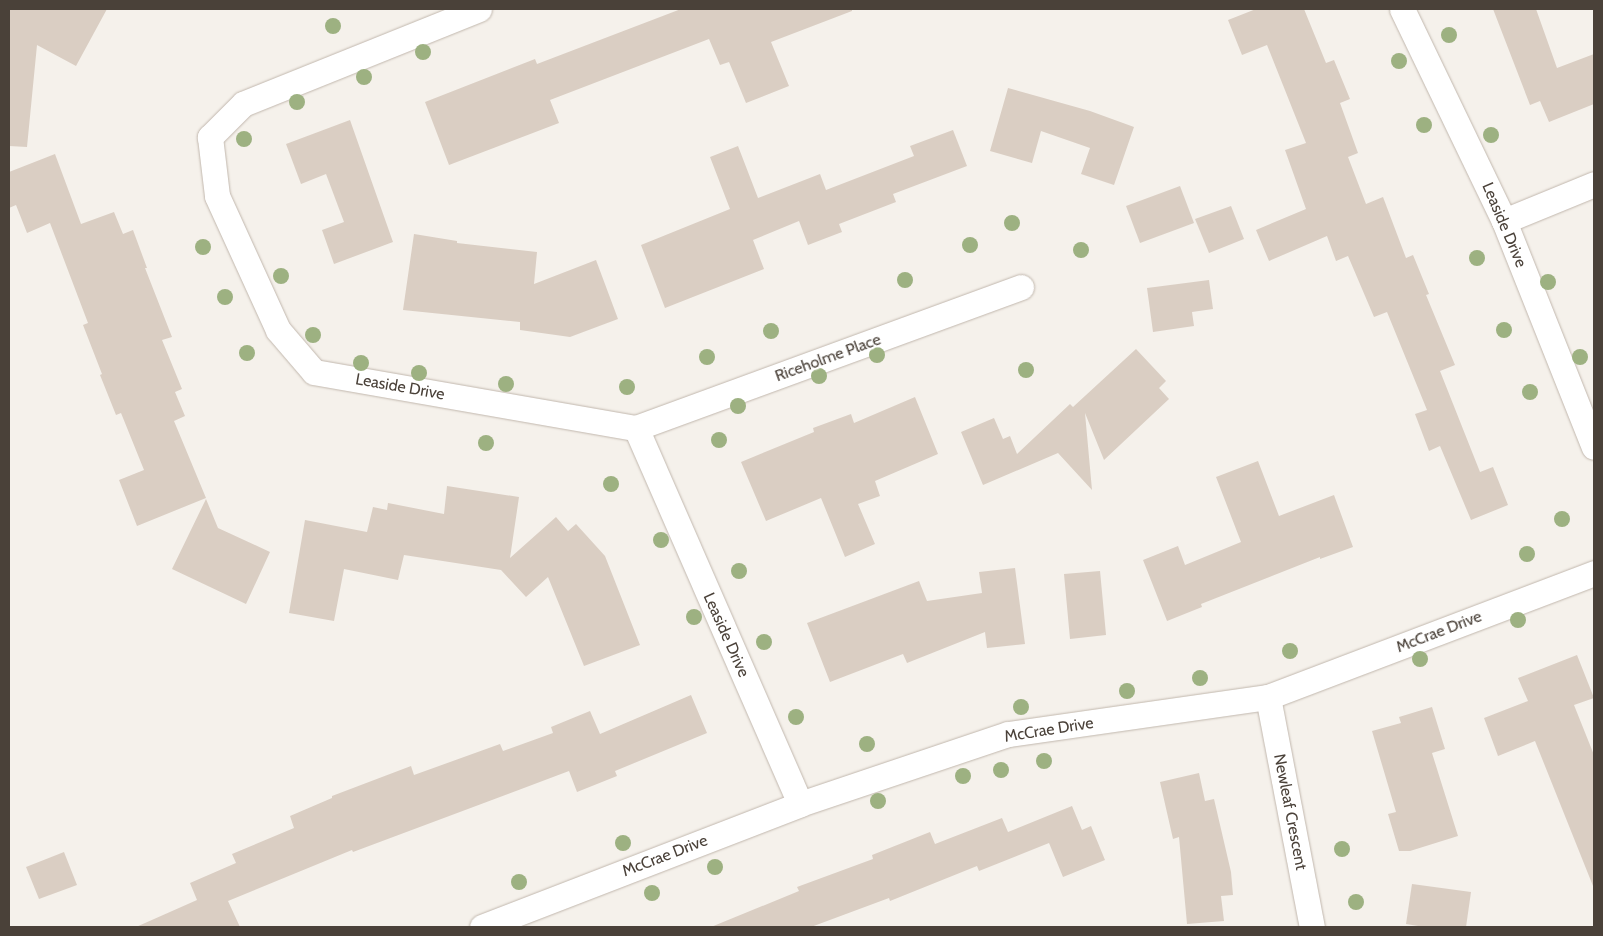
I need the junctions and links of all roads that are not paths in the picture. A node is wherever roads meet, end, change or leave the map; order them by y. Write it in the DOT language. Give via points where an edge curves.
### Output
graph roads {
  1 [pos="479,9"];
  2 [pos="1402,9"];
  3 [pos="1594,184"];
  4 [pos="1504,220"];
  5 [pos="1021,287"];
  6 [pos="636,428"];
  7 [pos="1594,447"];
  8 [pos="1594,573"];
  9 [pos="1268,697"];
  10 [pos="800,804"];
  11 [pos="482,927"];
  12 [pos="1312,927"];
  1 -- 6 [label="street, Leaside Drive" via="244,104 210,137 217,196 278,330 314,372"];
  2 -- 4 [label="street, Leaside Drive"];
  3 -- 4 [label="street"];
  4 -- 7 [label="street, Leaside Drive"];
  5 -- 6 [label="street, Riceholme Place"];
  6 -- 10 [label="street, Leaside Drive"];
  8 -- 9 [label="street, McCrae Drive"];
  9 -- 10 [label="street, McCrae Drive" via="1008,734"];
  9 -- 12 [label="street, Newleaf Crescent"];
  10 -- 11 [label="street, McCrae Drive"];
}
